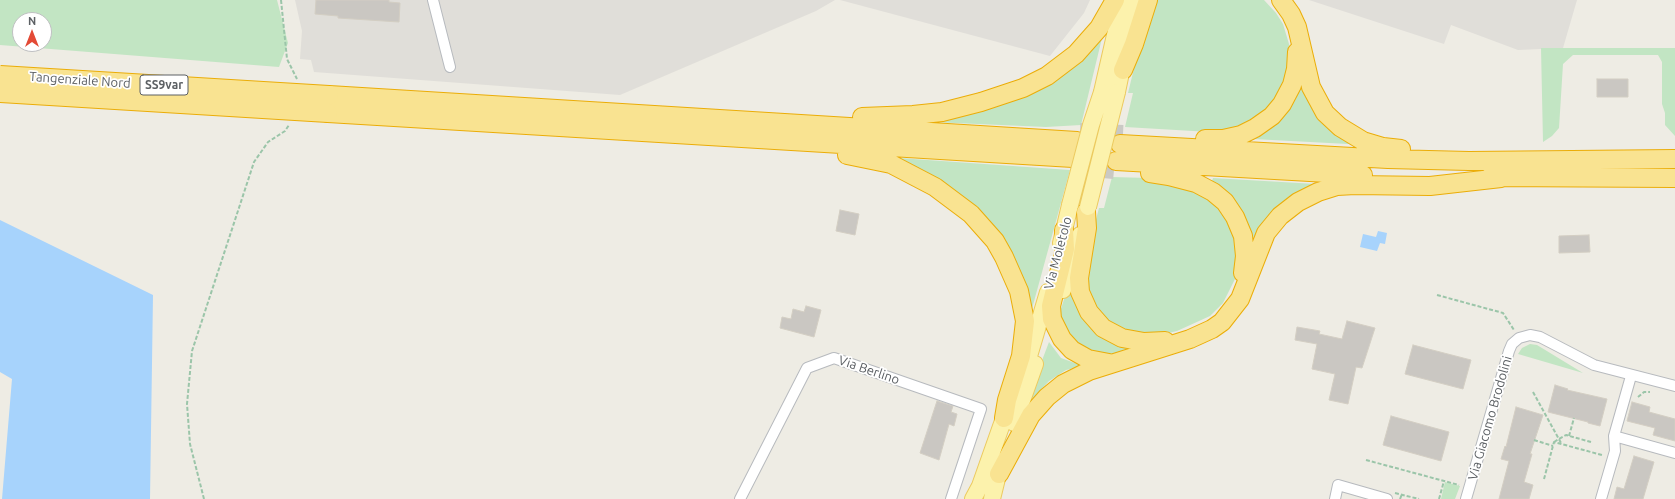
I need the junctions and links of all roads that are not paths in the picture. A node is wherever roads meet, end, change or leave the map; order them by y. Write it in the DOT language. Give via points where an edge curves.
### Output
graph roads {
  1 [pos="433,0"];
  2 [pos="1115,0"];
  3 [pos="1123,0"];
  4 [pos="1136,0"];
  5 [pos="1148,0"];
  6 [pos="1271,0"];
  7 [pos="1281,0"];
  8 [pos="450,67"];
  9 [pos="1123,70"];
  10 [pos="0,75"];
  11 [pos="1110,92"];
  12 [pos="0,93"];
  13 [pos="660,116"];
  14 [pos="1078,137"];
  15 [pos="730,138"];
  16 [pos="1118,152"];
  17 [pos="1675,159"];
  18 [pos="1547,160"];
  19 [pos="1072,162"];
  20 [pos="1501,178"];
  21 [pos="1604,178"];
  22 [pos="1675,178"];
  23 [pos="1675,190"];
  24 [pos="1081,208"];
  25 [pos="1064,230"];
  26 [pos="1052,319"];
  27 [pos="1120,361"];
  28 [pos="1631,376"];
  29 [pos="1675,386"];
  30 [pos="1004,418"];
  31 [pos="1614,436"];
  32 [pos="1675,453"];
  33 [pos="999,474"];
  34 [pos="740,499"];
  35 [pos="951,499"];
  36 [pos="973,499"];
  37 [pos="992,499"];
  38 [pos="1334,499"];
  39 [pos="1387,499"];
  40 [pos="1466,499"];
  41 [pos="1601,499"];
  1 -- 8 [label="street"];
  2 -- 13 [label="highway" via="1092,37 1058,69 1023,88 967,106 928,114 883,117 718,109"];
  3 -- 11 [label="main road, Via Moletolo"];
  4 -- 9 [label="main road, Via Moletolo"];
  5 -- 9 [label="highway"];
  6 -- 16 [label="highway" via="1290,26 1297,59 1295,76 1288,93 1272,116 1250,131 1236,136"];
  7 -- 18 [label="highway" via="1297,27 1309,82 1315,97 1330,118 1351,135 1370,144 1388,148 1520,154"];
  9 -- 11 [label="main road, Via Moletolo"];
  10 -- 13 [label="highway, Tangenziale Nord / SS9var, bridge"];
  11 -- 24 [label="main road, Via Moletolo, bridge"];
  12 -- 15 [label="highway, SS9var, bridge"];
  13 -- 14 [label="highway" via="1038,139"];
  15 -- 19 [label="highway" via="1017,155"];
  15 -- 30 [label="highway" via="780,150 852,156 883,162 905,170 935,187 972,214 992,238 1016,281 1025,322 1023,347"];
  16 -- 18 [label="highway" via="1380,159"];
  16 -- 20 [label="highway" via="1368,175"];
  16 -- 24 [label="highway" via="1159,174 1187,180 1208,189 1225,202 1240,226 1245,251 1242,276 1230,303 1218,317 1205,325 1161,342 1132,341 1107,331 1089,312 1079,287 1079,268 1086,233"];
  17 -- 18 [label="highway"];
  20 -- 21 [label="highway"];
  20 -- 27 [label="highway" via="1430,186 1346,186 1328,188 1308,196 1289,208 1266,233 1240,299 1222,322 1190,340"];
  21 -- 22 [label="highway"];
  21 -- 23 [label="highway"];
  24 -- 25 [label="main road, Via Moletolo"];
  24 -- 26 [label="main road, Via Moletolo"];
  25 -- 26 [label="highway" via="1065,249 1051,306"];
  25 -- 30 [label="main road, Via Moletolo" via="1035,341 1013,402"];
  26 -- 27 [label="highway" via="1062,338 1077,353 1100,362"];
  26 -- 33 [label="main road, Via Moletolo" via="1015,418"];
  27 -- 33 [label="highway" via="1075,377 1046,397 1026,422"];
  28 -- 29 [label="street, Via Giacomo Brodolini"];
  28 -- 31 [label="street"];
  28 -- 40 [label="street, Via Giacomo Brodolini" via="1590,363 1540,337 1525,336 1517,339 1509,351"];
  30 -- 36 [label="main road, Via Moletolo" via="983,481"];
  31 -- 32 [label="street"];
  31 -- 41 [label="street" via="1614,454"];
  33 -- 37 [label="main road, Via Moletolo"];
  34 -- 35 [label="street, Via Berlino" via="807,368 834,358 981,410"];
  38 -- 39 [label="street" via="1338,485"];
}
